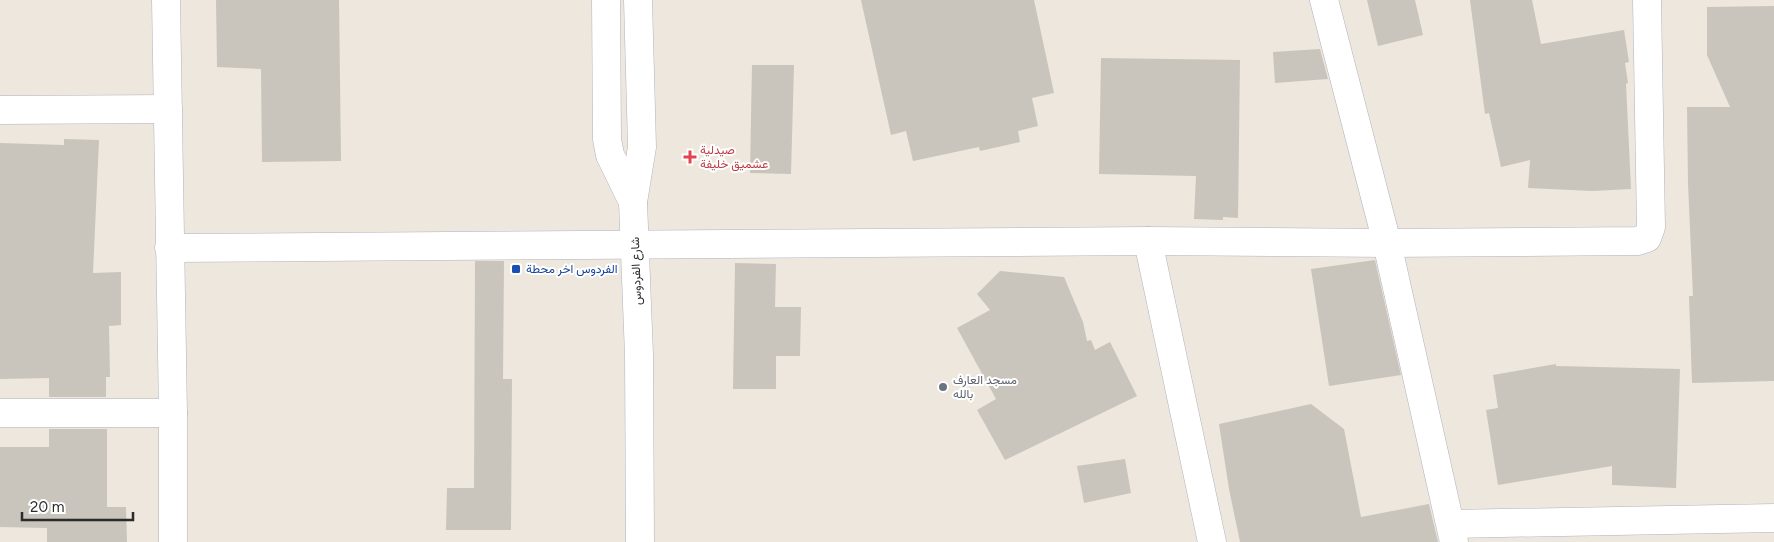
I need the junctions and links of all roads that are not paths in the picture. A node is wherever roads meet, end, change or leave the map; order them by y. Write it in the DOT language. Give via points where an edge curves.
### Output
graph roads {
  1 [pos="166,0"];
  2 [pos="601,0"];
  3 [pos="606,0"];
  4 [pos="638,0"];
  5 [pos="1324,0"];
  6 [pos="1647,0"];
  7 [pos="606,28"];
  8 [pos="168,109"];
  9 [pos="0,110"];
  10 [pos="633,202"];
  11 [pos="1148,241"];
  12 [pos="1387,243"];
  13 [pos="636,244"];
  14 [pos="169,248"];
  15 [pos="0,413"];
  16 [pos="173,413"];
  17 [pos="1774,518"];
  18 [pos="1453,533"];
  19 [pos="173,542"];
  20 [pos="640,542"];
  21 [pos="1212,542"];
  1 -- 8 [label="street"];
  2 -- 7 [label="street"];
  3 -- 7 [label="street"];
  4 -- 10 [label="street, شارع الفردوس" via="642,146"];
  5 -- 12 [label="street"];
  6 -- 12 [label="street" via="1651,227 1647,238 1637,241"];
  7 -- 10 [label="street" via="607,139 610,155"];
  8 -- 9 [label="street"];
  8 -- 14 [label="street"];
  10 -- 13 [label="street, شارع الفردوس"];
  11 -- 12 [label="street"];
  11 -- 13 [label="street"];
  11 -- 21 [label="street"];
  12 -- 18 [label="street"];
  13 -- 14 [label="street"];
  13 -- 20 [label="street, شارع الفردوس"];
  14 -- 16 [label="street"];
  15 -- 16 [label="street"];
  16 -- 19 [label="street"];
  17 -- 18 [label="street"];
}
